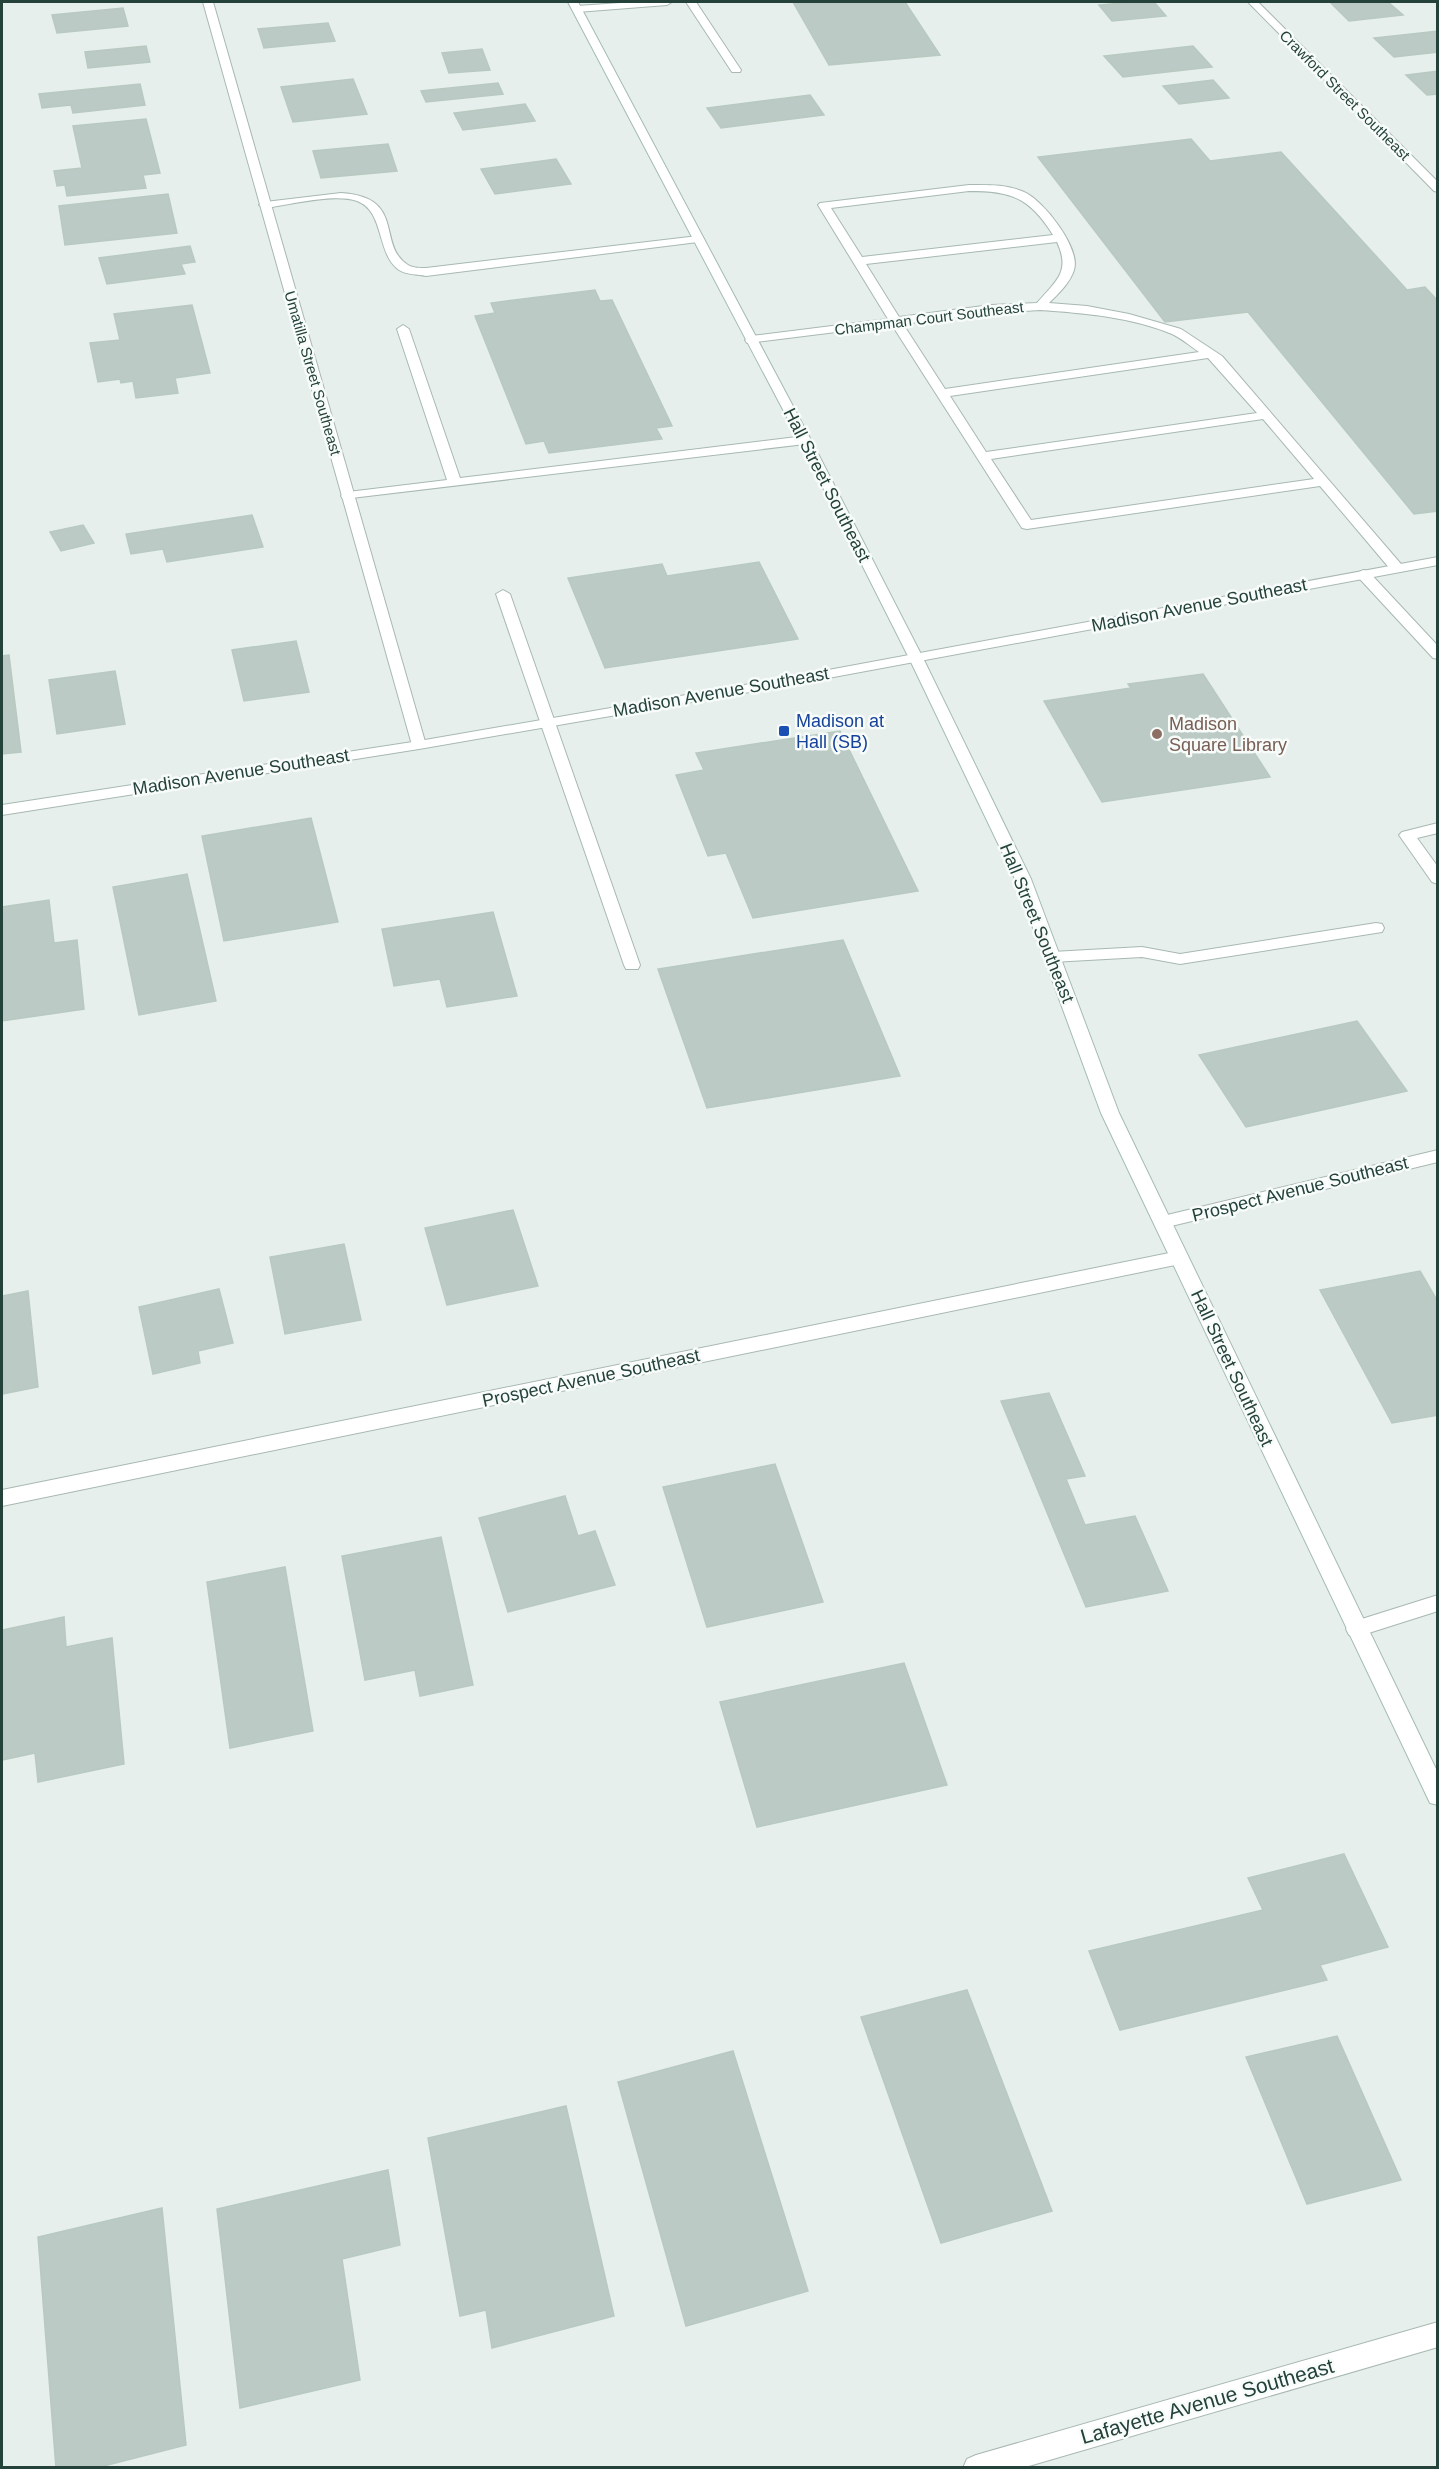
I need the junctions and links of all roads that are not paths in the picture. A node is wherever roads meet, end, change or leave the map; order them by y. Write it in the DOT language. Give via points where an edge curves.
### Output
graph roads {
  1 [pos="208,2"];
  2 [pos="667,2"];
  3 [pos="691,2"];
  4 [pos="1253,2"];
  5 [pos="575,5"];
  6 [pos="736,70"];
  7 [pos="1437,189"];
  8 [pos="265,205"];
  9 [pos="1061,238"];
  10 [pos="698,239"];
  11 [pos="858,261"];
  12 [pos="1040,306"];
  13 [pos="895,321"];
  14 [pos="403,328"];
  15 [pos="751,340"];
  16 [pos="1211,354"];
  17 [pos="942,393"];
  18 [pos="1267,415"];
  19 [pos="805,440"];
  20 [pos="983,456"];
  21 [pos="1324,482"];
  22 [pos="455,483"];
  23 [pos="348,496"];
  24 [pos="1437,561"];
  25 [pos="1396,567"];
  26 [pos="1363,574"];
  27 [pos="503,594"];
  28 [pos="1437,655"];
  29 [pos="916,658"];
  30 [pos="549,721"];
  31 [pos="418,745"];
  32 [pos="2,810"];
  33 [pos="1437,828"];
  34 [pos="1437,879"];
  35 [pos="1376,928"];
  36 [pos="1052,957"];
  37 [pos="632,965"];
  38 [pos="1437,1156"];
  39 [pos="1163,1222"];
  40 [pos="1179,1258"];
  41 [pos="2,1498"];
  42 [pos="1437,1603"];
  43 [pos="1356,1629"];
  44 [pos="1437,1796"];
  45 [pos="1437,2334"];
  46 [pos="976,2468"];
  1 -- 8 [label="street, Umatilla Street Southeast"];
  2 -- 5 [label="street"];
  3 -- 6 [label="street"];
  4 -- 7 [label="street, Crawford Street Southeast"];
  5 -- 10 [label="street, Hall Street Southeast"];
  8 -- 10 [label="street" via="348,196 363,199 374,207 395,259 405,269 426,272"];
  8 -- 23 [label="street, Umatilla Street Southeast"];
  9 -- 11 [label="street"];
  9 -- 11 [label="street" via="1023,196 991,188 824,205"];
  9 -- 12 [label="street" via="1070,255 1070,268"];
  10 -- 15 [label="street, Hall Street Southeast"];
  11 -- 13 [label="street"];
  12 -- 13 [label="street, Champman Court Southeast"];
  12 -- 16 [label="street, Champman Court Southeast" via="1130,318 1177,332"];
  13 -- 15 [label="street, Champman Court Southeast"];
  13 -- 17 [label="street"];
  14 -- 22 [label="street"];
  15 -- 19 [label="street, Hall Street Southeast"];
  16 -- 17 [label="street"];
  16 -- 18 [label="street, Champman Court Southeast"];
  17 -- 20 [label="street"];
  18 -- 20 [label="street"];
  18 -- 21 [label="street, Champman Court Southeast"];
  19 -- 22 [label="street"];
  19 -- 29 [label="street, Hall Street Southeast"];
  20 -- 21 [label="street" via="1027,525"];
  21 -- 25 [label="street, Champman Court Southeast"];
  22 -- 23 [label="street"];
  23 -- 31 [label="street, Umatilla Street Southeast"];
  24 -- 25 [label="street, Madison Avenue Southeast"];
  25 -- 26 [label="street, Madison Avenue Southeast"];
  26 -- 28 [label="street"];
  26 -- 29 [label="street, Madison Avenue Southeast"];
  27 -- 30 [label="street"];
  29 -- 30 [label="street, Madison Avenue Southeast"];
  29 -- 36 [label="street, Hall Street Southeast" via="1023,879"];
  30 -- 31 [label="street, Madison Avenue Southeast"];
  30 -- 37 [label="street"];
  31 -- 32 [label="street, Madison Avenue Southeast"];
  33 -- 34 [label="street" via="1407,835"];
  35 -- 36 [label="street" via="1180,959 1142,952"];
  36 -- 39 [label="street, Hall Street Southeast" via="1110,1113"];
  38 -- 39 [label="street, Prospect Avenue Southeast"];
  39 -- 40 [label="street, Hall Street Southeast"];
  40 -- 41 [label="street, Prospect Avenue Southeast"];
  40 -- 43 [label="street, Hall Street Southeast"];
  42 -- 43 [label="street"];
  43 -- 44 [label="street, Hall Street Southeast"];
  45 -- 46 [label="street, Lafayette Avenue Southeast"];
}
